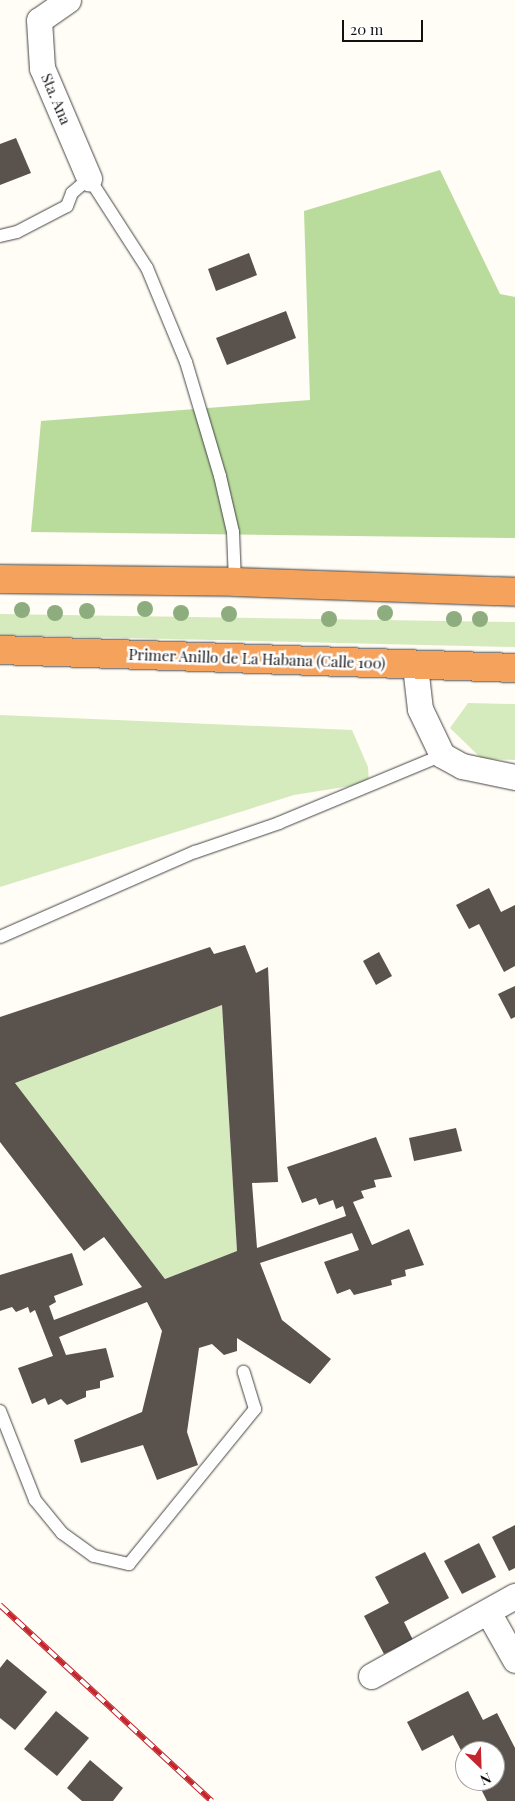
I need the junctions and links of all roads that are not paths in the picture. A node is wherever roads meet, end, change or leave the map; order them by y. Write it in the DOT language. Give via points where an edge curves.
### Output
graph roads {
  1 [pos="68,0"];
  2 [pos="89,178"];
  3 [pos="0,236"];
  4 [pos="0,579"];
  5 [pos="235,582"];
  6 [pos="515,592"];
  7 [pos="0,650"];
  8 [pos="415,666"];
  9 [pos="515,668"];
  10 [pos="442,755"];
  11 [pos="515,777"];
  12 [pos="0,937"];
  13 [pos="244,1372"];
  14 [pos="0,1411"];
  15 [pos="515,1596"];
  16 [pos="488,1612"];
  17 [pos="515,1660"];
  18 [pos="371,1676"];
  1 -- 2 [label="street, Sta. Ana" via="39,20 42,68"];
  2 -- 3 [label="lane" via="72,193 67,206 17,232"];
  2 -- 5 [label="lane" via="147,268 186,362 233,532"];
  4 -- 5 [label="highway"];
  5 -- 6 [label="highway"];
  7 -- 8 [label="highway, Primer Anillo de La Habana (Calle 100)"];
  8 -- 9 [label="highway, Primer Anillo de La Habana (Calle 100)"];
  8 -- 10 [label="street" via="420,709"];
  10 -- 11 [label="street" via="462,766"];
  10 -- 12 [label="lane" via="279,823 195,852"];
  13 -- 14 [label="lane" via="255,1409 129,1564 94,1556 62,1532 35,1500"];
  15 -- 16 [label="street"];
  16 -- 17 [label="street"];
  16 -- 18 [label="street"];
}
